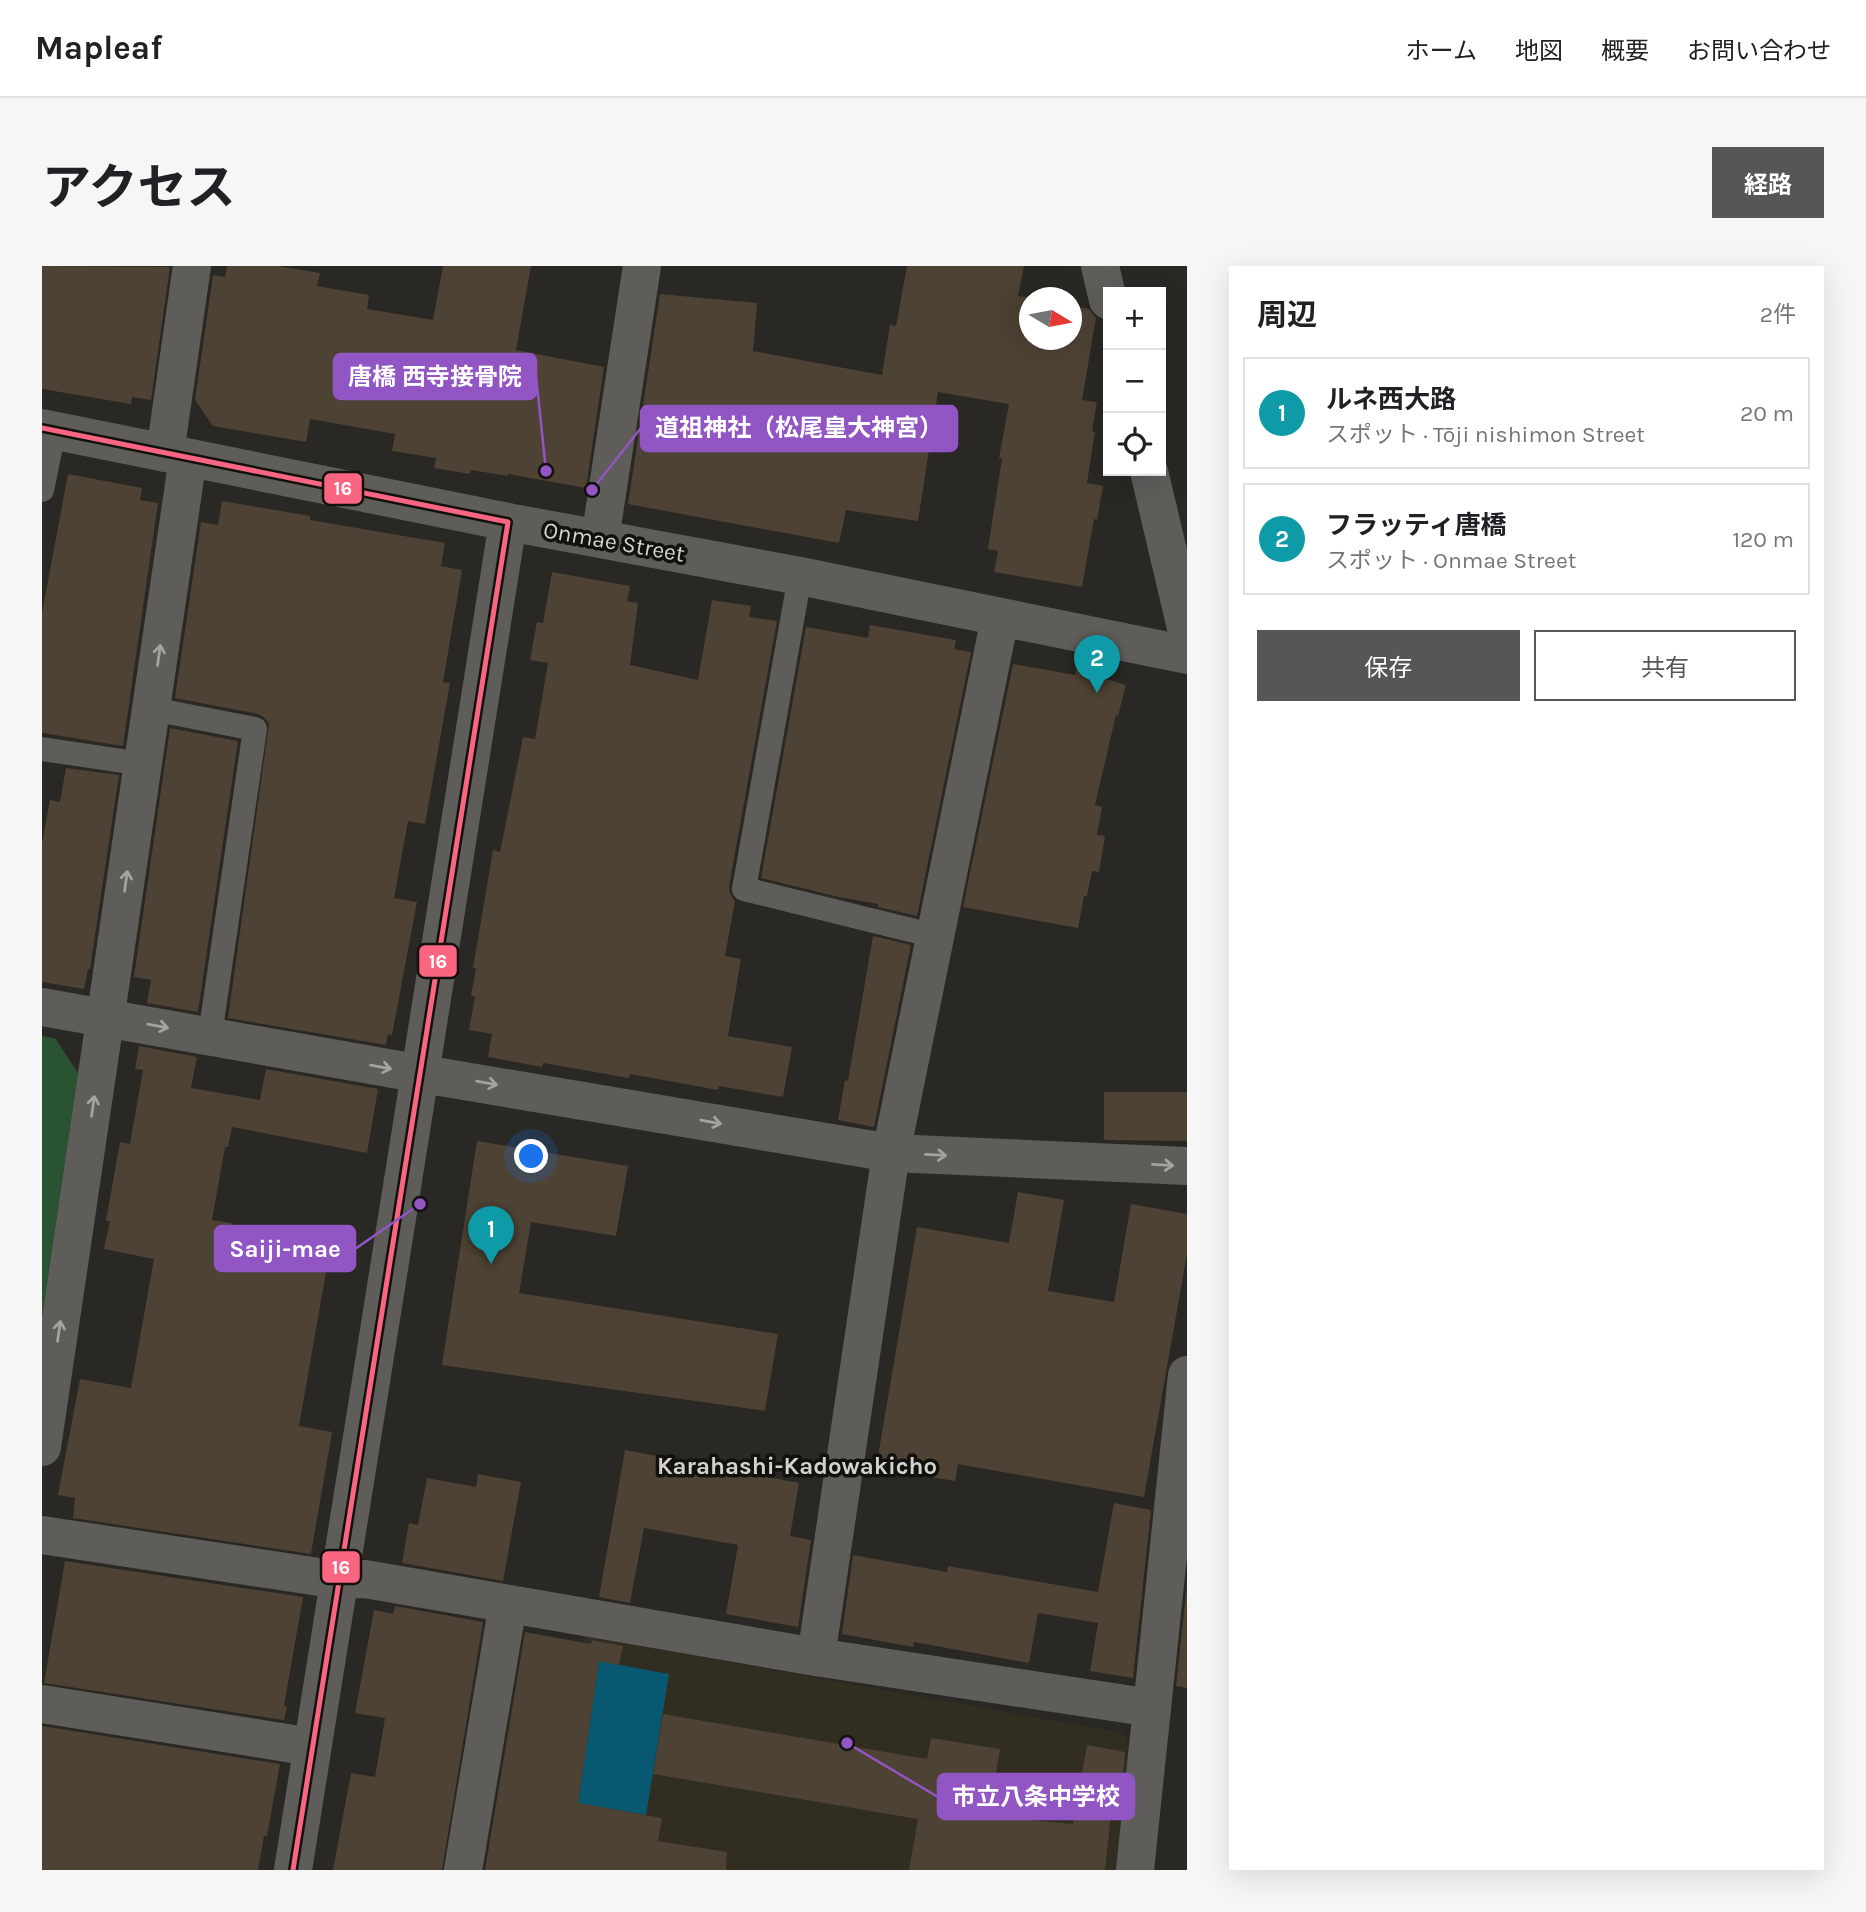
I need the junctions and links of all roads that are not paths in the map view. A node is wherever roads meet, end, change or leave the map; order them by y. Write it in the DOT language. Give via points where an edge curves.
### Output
graph roads {
  1 [pos="191,266"];
  2 [pos="642,266"];
  3 [pos="1100,266"];
  4 [pos="1105,287"];
  5 [pos="48,429"];
  6 [pos="176,456"];
  7 [pos="1150,476"];
  8 [pos="42,490"];
  9 [pos="508,522"];
  10 [pos="600,539"];
  11 [pos="800,576"];
  12 [pos="1000,618"];
  13 [pos="1187,632"];
  14 [pos="1187,654"];
  15 [pos="152,709"];
  16 [pos="42,749"];
  17 [pos="143,764"];
  18 [pos="935,936"];
  19 [pos="42,1006"];
  20 [pos="106,1017"];
  21 [pos="210,1035"];
  22 [pos="419,1072"];
  23 [pos="891,1153"];
  24 [pos="1187,1166"];
  25 [pos="1187,1376"];
  26 [pos="42,1447"];
  27 [pos="42,1535"];
  28 [pos="339,1580"];
  29 [pos="508,1604"];
  30 [pos="816,1657"];
  31 [pos="42,1704"];
  32 [pos="1152,1708"];
  33 [pos="312,1747"];
  34 [pos="293,1870"];
  35 [pos="463,1870"];
  36 [pos="1135,1870"];
  1 -- 6 [label="street"];
  2 -- 10 [label="street"];
  3 -- 4 [label="street"];
  5 -- 6 [label="street, Onmae Street"];
  5 -- 8 [label="lane"];
  6 -- 9 [label="street, Onmae Street"];
  15 -- 6 [label="street, one-way"];
  7 -- 13 [label="street"];
  9 -- 10 [label="street, Onmae Street"];
  9 -- 22 [label="street"];
  10 -- 11 [label="street, Onmae Street"];
  11 -- 12 [label="street, Onmae Street"];
  11 -- 18 [label="lane" via="744,889"];
  12 -- 14 [label="street, Onmae Street"];
  12 -- 18 [label="street"];
  15 -- 17 [label="street"];
  15 -- 21 [label="lane" via="255,729"];
  16 -- 17 [label="lane"];
  20 -- 17 [label="street, one-way"];
  18 -- 23 [label="street"];
  19 -- 20 [label="street"];
  20 -- 21 [label="street, one-way"];
  26 -- 20 [label="street, one-way"];
  21 -- 22 [label="street, one-way"];
  22 -- 23 [label="street, one-way"];
  22 -- 28 [label="street"];
  23 -- 24 [label="street, one-way"];
  23 -- 30 [label="street"];
  25 -- 32 [label="street"];
  27 -- 28 [label="street"];
  28 -- 29 [label="street" via="365,1579"];
  28 -- 33 [label="street"];
  29 -- 30 [label="street"];
  29 -- 35 [label="street"];
  30 -- 32 [label="street"];
  31 -- 33 [label="street"];
  32 -- 36 [label="street"];
  33 -- 34 [label="street"];
}
